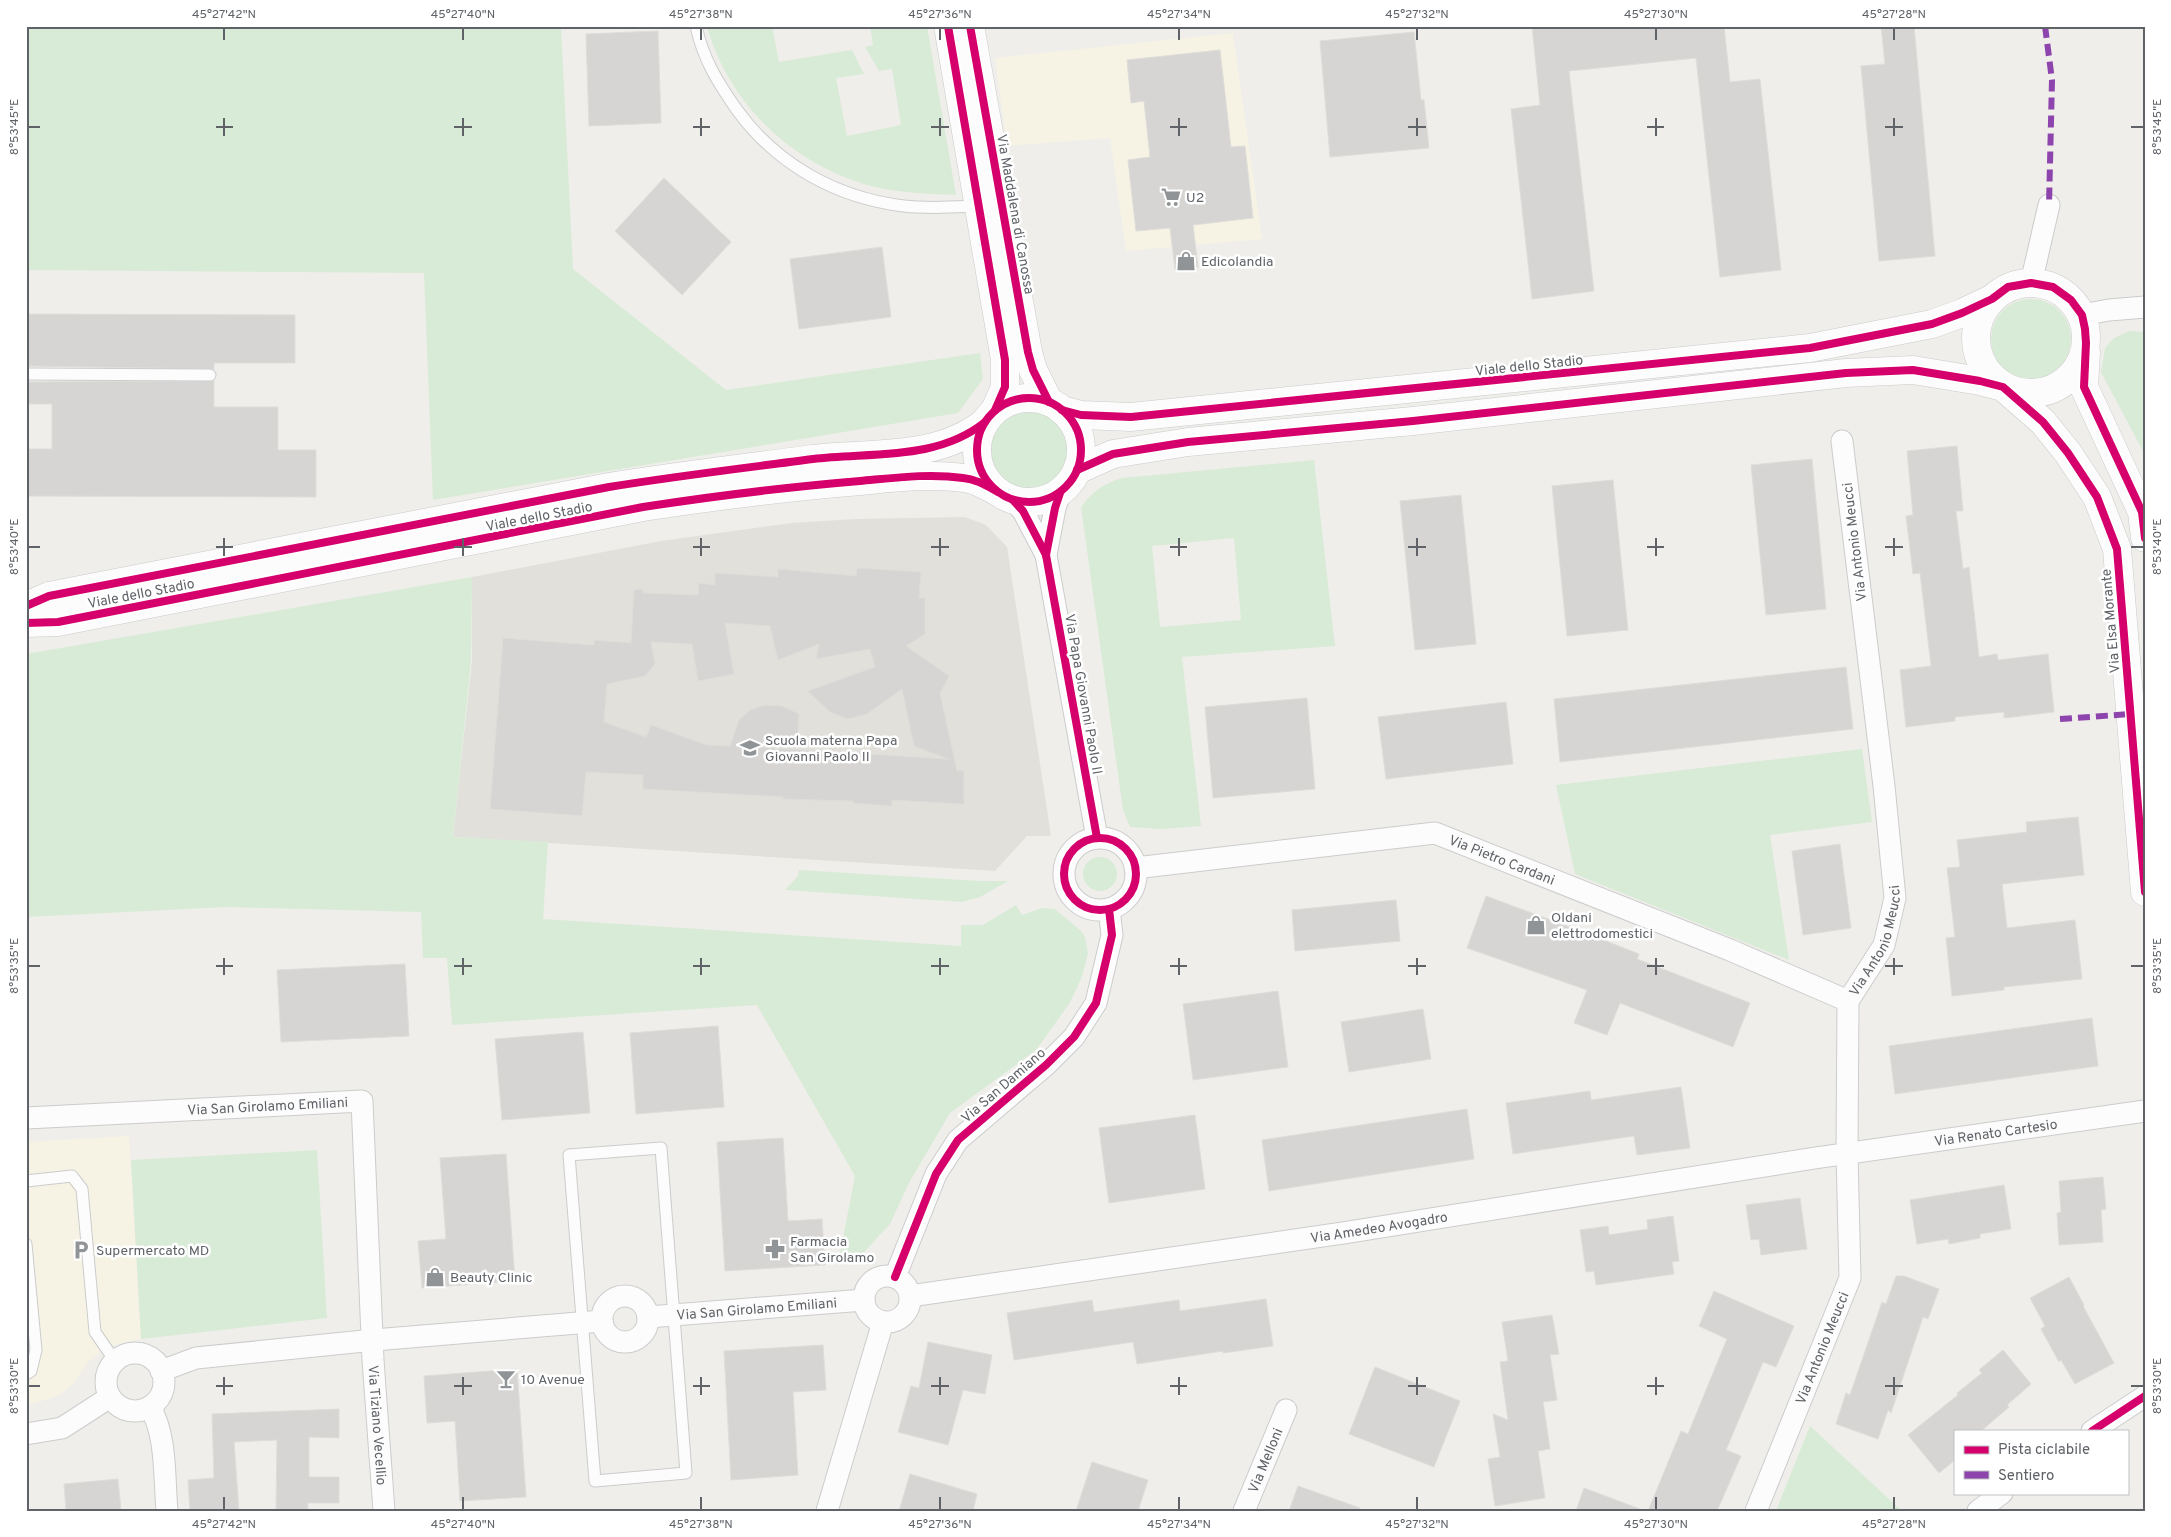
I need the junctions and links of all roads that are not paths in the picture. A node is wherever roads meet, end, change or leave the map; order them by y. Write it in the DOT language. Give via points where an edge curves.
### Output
graph roads {
  1 [pos="696,26"];
  2 [pos="948,26"];
  3 [pos="970,26"];
  4 [pos="952,53"];
  5 [pos="961,99"];
  6 [pos="995,169"];
  7 [pos="2049,205"];
  8 [pos="980,206"];
  9 [pos="2031,282"];
  10 [pos="1992,298"];
  11 [pos="2145,307"];
  12 [pos="2082,316"];
  13 [pos="2086,343"];
  14 [pos="26,374"];
  15 [pos="210,375"];
  16 [pos="2003,387"];
  17 [pos="1056,406"];
  18 [pos="990,416"];
  19 [pos="1842,441"];
  20 [pos="1077,470"];
  21 [pos="1060,492"];
  22 [pos="1006,496"];
  23 [pos="2145,538"];
  24 [pos="1046,555"];
  25 [pos="26,606"];
  26 [pos="26,623"];
  27 [pos="2142,810"];
  28 [pos="1097,838"];
  29 [pos="1135,868"];
  30 [pos="2145,892"];
  31 [pos="1109,909"];
  32 [pos="1848,1001"];
  33 [pos="2145,1111"];
  34 [pos="26,1118"];
  35 [pos="1847,1154"];
  36 [pos="26,1181"];
  37 [pos="26,1244"];
  38 [pos="895,1277"];
  39 [pos="910,1296"];
  40 [pos="864,1300"];
  41 [pos="673,1315"];
  42 [pos="648,1317"];
  43 [pos="592,1322"];
  44 [pos="883,1322"];
  45 [pos="374,1340"];
  46 [pos="115,1361"];
  47 [pos="161,1371"];
  48 [pos="26,1374"];
  49 [pos="2145,1396"];
  50 [pos="110,1397"];
  51 [pos="150,1407"];
  52 [pos="1286,1410"];
  53 [pos="2094,1430"];
  54 [pos="26,1434"];
  55 [pos="2001,1494"];
  56 [pos="167,1511"];
  57 [pos="384,1511"];
  58 [pos="827,1511"];
  59 [pos="1244,1511"];
  60 [pos="1756,1511"];
  61 [pos="1978,1511"];
  1 -- 8 [label="lane" via="709,68 722,89 749,128 783,160 849,194 875,201 930,208"];
  2 -- 4 [label="street"];
  3 -- 4 [label="street" via="959,36"];
  3 -- 6 [label="street, Via Maddalena di Canossa"];
  4 -- 5 [label="street"];
  5 -- 6 [label="street" via="980,150"];
  5 -- 8 [label="street"];
  6 -- 8 [label="street" via="985,176"];
  6 -- 17 [label="street, Via Maddalena di Canossa" via="1028,352 1033,370"];
  7 -- 9 [label="street"];
  8 -- 18 [label="street" via="1005,360 1005,387"];
  9 -- 10 [label="street" via="2008,287"];
  9 -- 12 [label="street" via="2053,287 2071,300"];
  10 -- 16 [label="street" via="1982,312 1975,339 1978,358 1987,373"];
  10 -- 17 [label="street, Viale dello Stadio" via="1932,324 1810,348 1131,417 1081,415"];
  11 -- 12 [label="street"];
  12 -- 13 [label="street"];
  13 -- 16 [label="street" via="2083,357 2073,374 2060,386 2046,392 2022,393"];
  13 -- 23 [label="street" via="2084,387 2142,512"];
  14 -- 15 [label="lane"];
  16 -- 20 [label="street, Viale dello Stadio" via="1913,370 1846,373 1413,421 1188,442 1114,454"];
  16 -- 27 [label="street, Via Elsa Morante" via="2043,422 2068,453 2097,497 2117,549"];
  17 -- 18 [label="street, Viale dello Stadio" via="1031,398 1012,401"];
  17 -- 20 [label="street, Viale dello Stadio" via="1072,419 1081,444"];
  18 -- 22 [label="street" via="978,440 978,460 985,478"];
  18 -- 25 [label="street, Viale dello Stadio" via="972,433 918,450 690,474 609,487 59,594"];
  19 -- 32 [label="street, Via Antonio Meucci" via="1895,898 1884,945"];
  20 -- 21 [label="street, Viale dello Stadio"];
  21 -- 22 [label="street, Viale dello Stadio" via="1046,500 1029,502"];
  21 -- 24 [label="street, Via Papa Giovanni Paolo II"];
  22 -- 24 [label="street, Via Papa Giovanni Paolo II" via="1023,511"];
  22 -- 26 [label="street, Viale dello Stadio" via="981,482 932,476 791,487 643,507 58,622"];
  24 -- 28 [label="street, Via Papa Giovanni Paolo II"];
  27 -- 30 [label="street, Via Elsa Morante"];
  28 -- 29 [label="street" via="1108,838 1122,845"];
  28 -- 31 [label="street" via="1085,841 1072,852 1064,868 1064,880 1076,901 1097,910"];
  29 -- 31 [label="street" via="1136,878 1127,898"];
  29 -- 32 [label="street, Via Pietro Cardani" via="1436,833 1730,950"];
  31 -- 38 [label="street, Via San Damiano" via="1112,936 1096,1002 1074,1037 958,1140 936,1174"];
  32 -- 35 [label="street, Via Antonio Meucci"];
  33 -- 35 [label="street, Via Renato Cartesio"];
  34 -- 45 [label="street, Via San Girolamo Emiliani" via="362,1101"];
  35 -- 39 [label="street, Via Amedeo Avogadro" via="1343,1233"];
  35 -- 60 [label="street, Via Antonio Meucci" via="1850,1278"];
  36 -- 46 [label="lane" via="72,1176 82,1189 95,1332"];
  37 -- 48 [label="lane" via="36,1350 31,1371"];
  38 -- 39 [label="street" via="904,1284"];
  38 -- 40 [label="street" via="886,1276 870,1283"];
  39 -- 44 [label="street" via="908,1310 903,1316"];
  40 -- 41 [label="street, Via San Girolamo Emiliani"];
  40 -- 44 [label="street" via="871,1316"];
  41 -- 42 [label="street, Via San Girolamo Emiliani"];
  41 -- 43 [label="lane" via="686,1473 595,1481"];
  41 -- 43 [label="lane" via="661,1148 569,1155"];
  42 -- 43 [label="street" via="643,1304 630,1296 623,1296 605,1307"];
  42 -- 43 [label="street" via="646,1332 627,1343 613,1340"];
  43 -- 45 [label="street"];
  44 -- 58 [label="street"];
  45 -- 47 [label="street" via="196,1358"];
  45 -- 57 [label="street, Via Tiziano Vecellio"];
  46 -- 47 [label="street" via="127,1354 141,1354 153,1360"];
  46 -- 50 [label="street" via="106,1378"];
  47 -- 51 [label="street" via="162,1391"];
  49 -- 53 [label="street"];
  50 -- 51 [label="street" via="124,1410"];
  50 -- 54 [label="street" via="62,1428"];
  51 -- 56 [label="street" via="160,1432"];
  52 -- 59 [label="street, Via Melloni"];
  55 -- 61 [label="street"];
}
